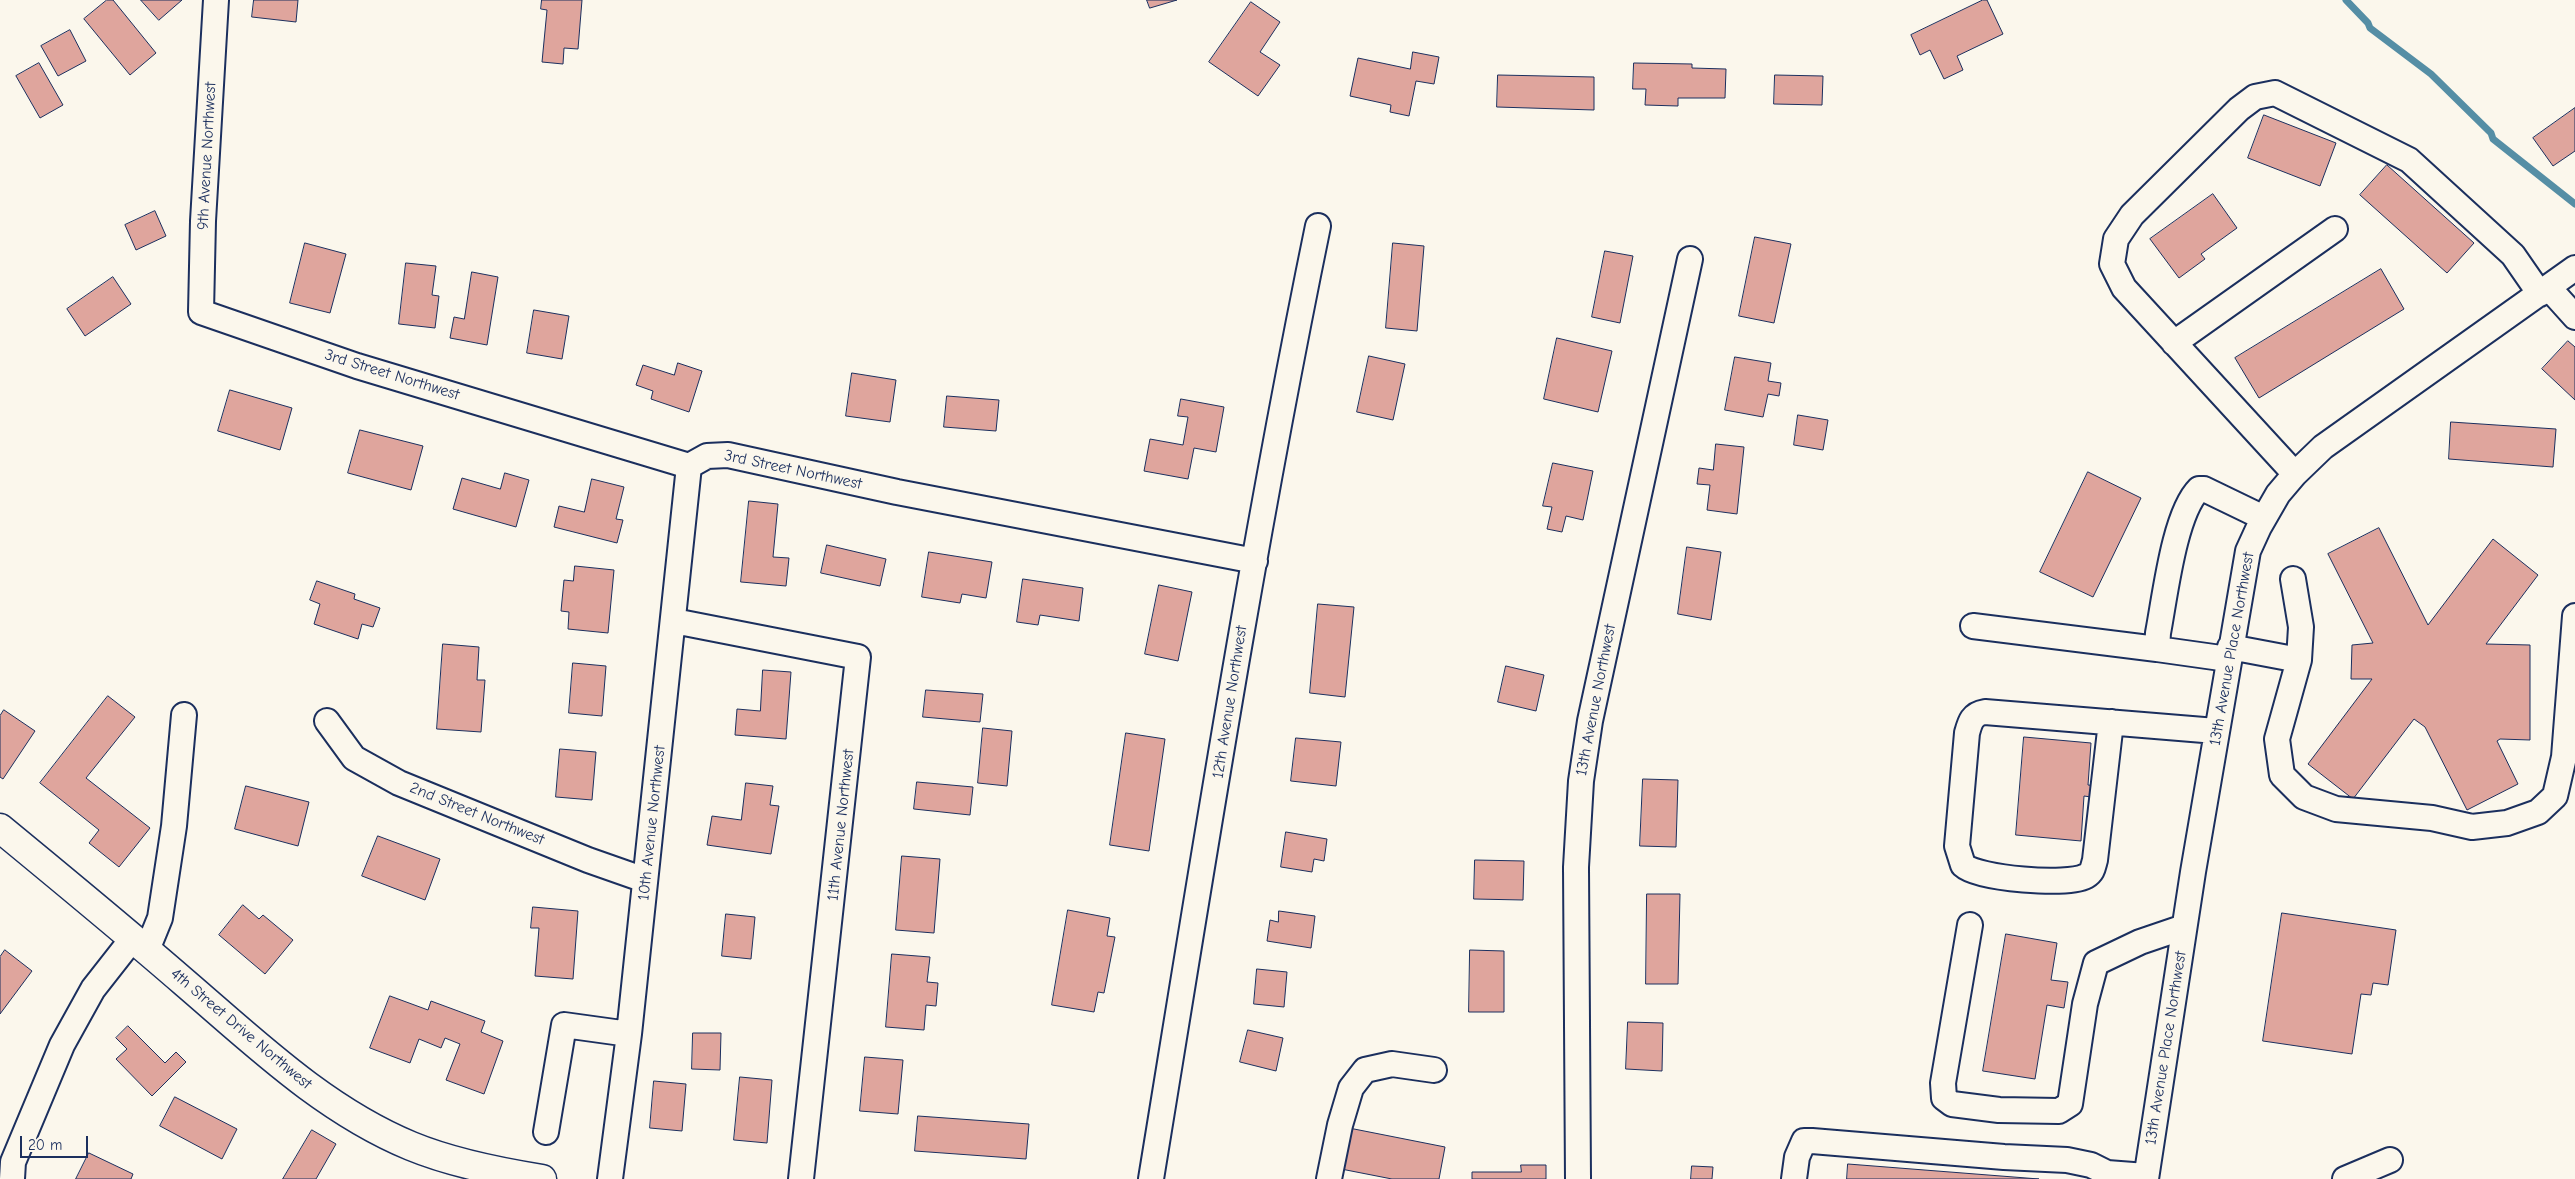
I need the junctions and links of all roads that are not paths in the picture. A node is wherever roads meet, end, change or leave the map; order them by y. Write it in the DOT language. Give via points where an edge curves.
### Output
graph roads {
  1 [pos="216,0"];
  2 [pos="1318,226"];
  3 [pos="2335,229"];
  4 [pos="1690,259"];
  5 [pos="2575,268"];
  6 [pos="2544,291"];
  7 [pos="201,312"];
  8 [pos="2575,317"];
  9 [pos="2174,343"];
  10 [pos="689,466"];
  11 [pos="2295,474"];
  12 [pos="2264,518"];
  13 [pos="1255,561"];
  14 [pos="2293,579"];
  15 [pos="2575,616"];
  16 [pos="674,621"];
  17 [pos="1973,626"];
  18 [pos="2157,649"];
  19 [pos="2229,653"];
  20 [pos="2299,660"];
  21 [pos="184,715"];
  22 [pos="327,721"];
  23 [pos="2111,722"];
  24 [pos="2216,731"];
  25 [pos="0,828"];
  26 [pos="645,880"];
  27 [pos="1970,925"];
  28 [pos="2184,927"];
  29 [pos="140,944"];
  30 [pos="629,1034"];
  31 [pos="1434,1070"];
  32 [pos="546,1132"];
  33 [pos="2390,1160"];
  34 [pos="2105,1176"];
  35 [pos="2146,1178"];
  36 [pos="12,1179"];
  37 [pos="542,1179"];
  38 [pos="610,1179"];
  39 [pos="802,1179"];
  40 [pos="1151,1179"];
  41 [pos="1330,1179"];
  42 [pos="1578,1179"];
  43 [pos="1794,1179"];
  44 [pos="2345,1179"];
  1 -- 7 [label="street, 9th Avenue Northwest"];
  2 -- 13 [label="street, 12th Avenue Northwest" via="1288,369"];
  3 -- 9 [label="street"];
  4 -- 42 [label="street, 13th Avenue Northwest" via="1590,721 1581,781 1576,867"];
  5 -- 6 [label="street, 13th Avenue Place Northwest"];
  6 -- 8 [label="street"];
  6 -- 9 [label="street" via="2513,255 2409,160 2275,93 2255,97 2239,109 2132,216 2116,239 2112,264 2124,288"];
  6 -- 11 [label="street, 13th Avenue Place Northwest" via="2323,447"];
  7 -- 10 [label="street, 3rd Street Northwest" via="358,366"];
  9 -- 11 [label="street"];
  10 -- 13 [label="street, 3rd Street Northwest" via="707,456 728,455 897,492"];
  10 -- 16 [label="street, 10th Avenue Northwest"];
  11 -- 12 [label="street, 13th Avenue Place Northwest"];
  12 -- 18 [label="street" via="2204,490 2193,495 2183,514"];
  12 -- 19 [label="street, 13th Avenue Place Northwest" via="2248,550"];
  13 -- 40 [label="street, 12th Avenue Northwest"];
  14 -- 20 [label="street" via="2301,627"];
  15 -- 20 [label="street" via="2564,757 2555,796 2538,812 2507,823 2472,827 2432,818 2336,809 2304,797 2282,775 2277,738"];
  16 -- 26 [label="street, 10th Avenue Northwest"];
  16 -- 39 [label="street, 11th Avenue Northwest" via="858,657"];
  17 -- 18 [label="street"];
  18 -- 19 [label="street"];
  19 -- 20 [label="street"];
  19 -- 24 [label="street, 13th Avenue Place Northwest"];
  21 -- 29 [label="street" via="174,826 160,918"];
  22 -- 26 [label="street, 2nd Street Northwest" via="354,758 399,782 588,860"];
  23 -- 23 [label="street" via="1985,712 1971,718 1957,846 1963,865 1977,873 2008,878 2061,880 2084,877 2092,872"];
  23 -- 24 [label="street"];
  24 -- 28 [label="street, 13th Avenue Place Northwest"];
  25 -- 29 [label="main road, 4th Street Drive Northwest"];
  26 -- 30 [label="street, 10th Avenue Northwest"];
  27 -- 28 [label="street" via="1943,1083 1944,1098 1952,1104 1999,1110 2059,1110 2070,1104 2084,1004 2096,963 2140,942"];
  28 -- 35 [label="street, 13th Avenue Place Northwest"];
  29 -- 36 [label="street" via="93,989 62,1045 13,1162"];
  29 -- 37 [label="main road, 4th Street Drive Northwest" via="296,1078 345,1112 412,1146 495,1171"];
  30 -- 32 [label="street" via="564,1025"];
  30 -- 38 [label="street, 10th Avenue Northwest"];
  31 -- 41 [label="street" via="1392,1064 1365,1070 1351,1088"];
  33 -- 44 [label="street"];
  34 -- 35 [label="street"];
  34 -- 43 [label="street" via="2091,1165 2067,1160 1804,1141 1797,1157"];
}
